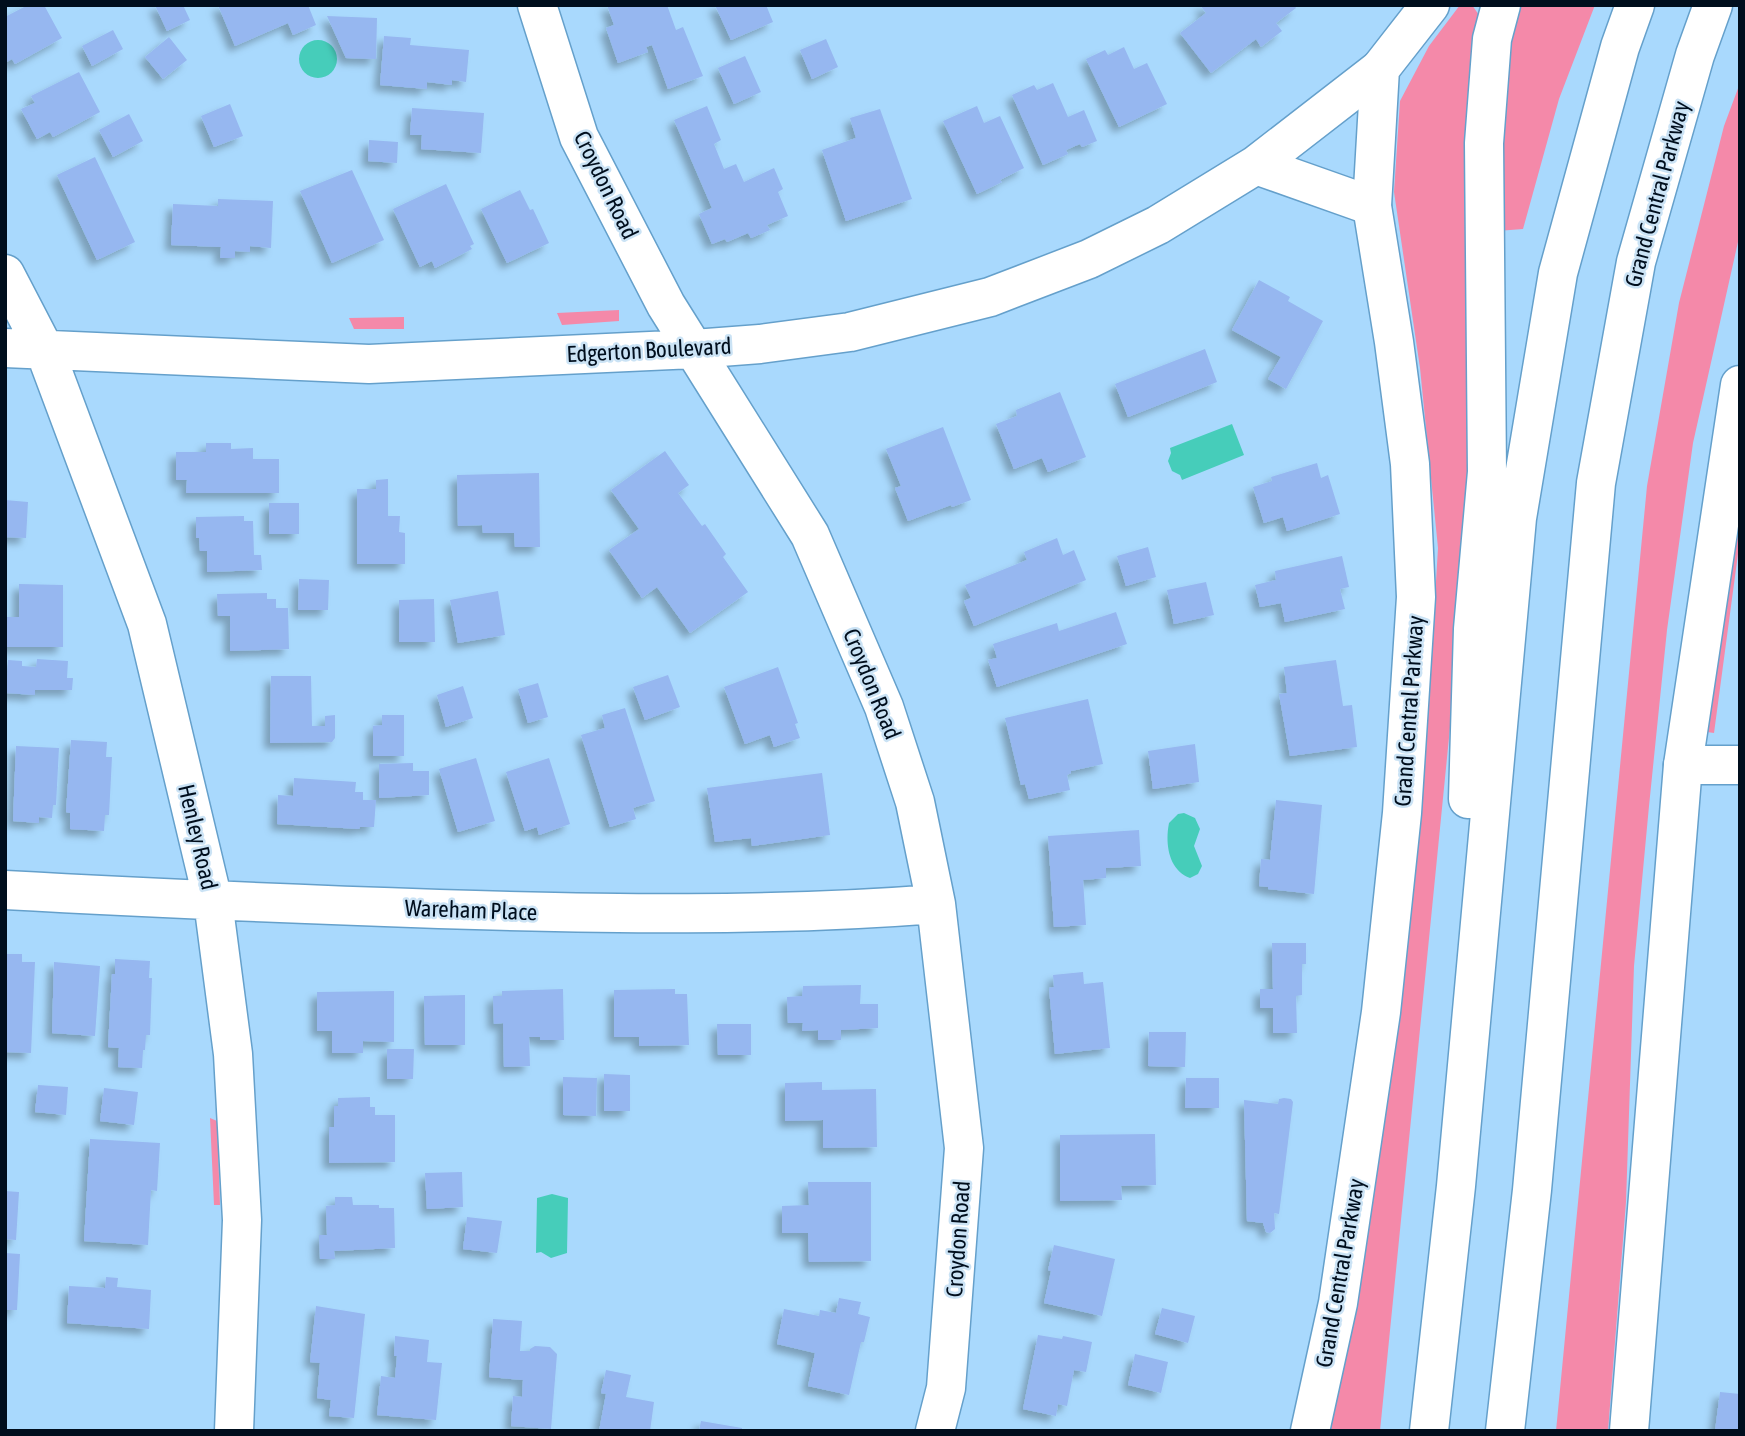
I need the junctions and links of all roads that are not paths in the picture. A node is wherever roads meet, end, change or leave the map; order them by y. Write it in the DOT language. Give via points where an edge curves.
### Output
graph roads {
  1 [pos="537,5"];
  2 [pos="1430,5"];
  3 [pos="1501,5"];
  4 [pos="1635,5"];
  5 [pos="1713,5"];
  6 [pos="1380,69"];
  7 [pos="1256,165"];
  8 [pos="1372,206"];
  9 [pos="5,274"];
  10 [pos="5,348"];
  11 [pos="694,349"];
  12 [pos="46,351"];
  13 [pos="1740,385"];
  14 [pos="1683,765"];
  15 [pos="1740,765"];
  16 [pos="5,890"];
  17 [pos="213,901"];
  18 [pos="936,904"];
  19 [pos="1456,1186"];
  20 [pos="234,1431"];
  21 [pos="935,1431"];
  22 [pos="1310,1431"];
  23 [pos="1429,1431"];
  24 [pos="1506,1431"];
  25 [pos="1629,1431"];
  1 -- 11 [label="main road, Croydon Road" via="579,137"];
  2 -- 6 [label="main road"];
  3 -- 19 [label="main road" via="1492,39 1484,143 1487,472 1473,629"];
  4 -- 19 [label="main road" via="1558,273 1517,518"];
  5 -- 24 [label="main road, Grand Central Parkway" via="1636,262 1596,483"];
  6 -- 7 [label="main road, Edgerton Boulevard"];
  6 -- 8 [label="main road, Grand Central Parkway"];
  7 -- 8 [label="main road"];
  7 -- 11 [label="main road, Edgerton Boulevard" via="1146,231 1089,259 990,297 850,332"];
  8 -- 22 [label="main road, Grand Central Parkway" via="1410,464 1416,597 1402,813 1381,1012 1338,1303"];
  9 -- 12 [label="main road, Henley Road"];
  10 -- 12 [label="main road, Edgerton Boulevard"];
  11 -- 12 [label="main road, Edgerton Boulevard" via="369,364"];
  11 -- 18 [label="main road, Croydon Road" via="810,535 884,707 915,802"];
  12 -- 17 [label="main road, Henley Road" via="147,624"];
  13 -- 14 [label="main road"];
  14 -- 15 [label="main road"];
  14 -- 25 [label="main road"];
  16 -- 17 [label="main road, Wareham Place"];
  17 -- 18 [label="main road, Wareham Place" via="608,914"];
  17 -- 20 [label="main road, Henley Road" via="233,1054 242,1220"];
  18 -- 21 [label="main road, Croydon Road" via="964,1148 946,1388"];
  19 -- 23 [label="main road"];
}
